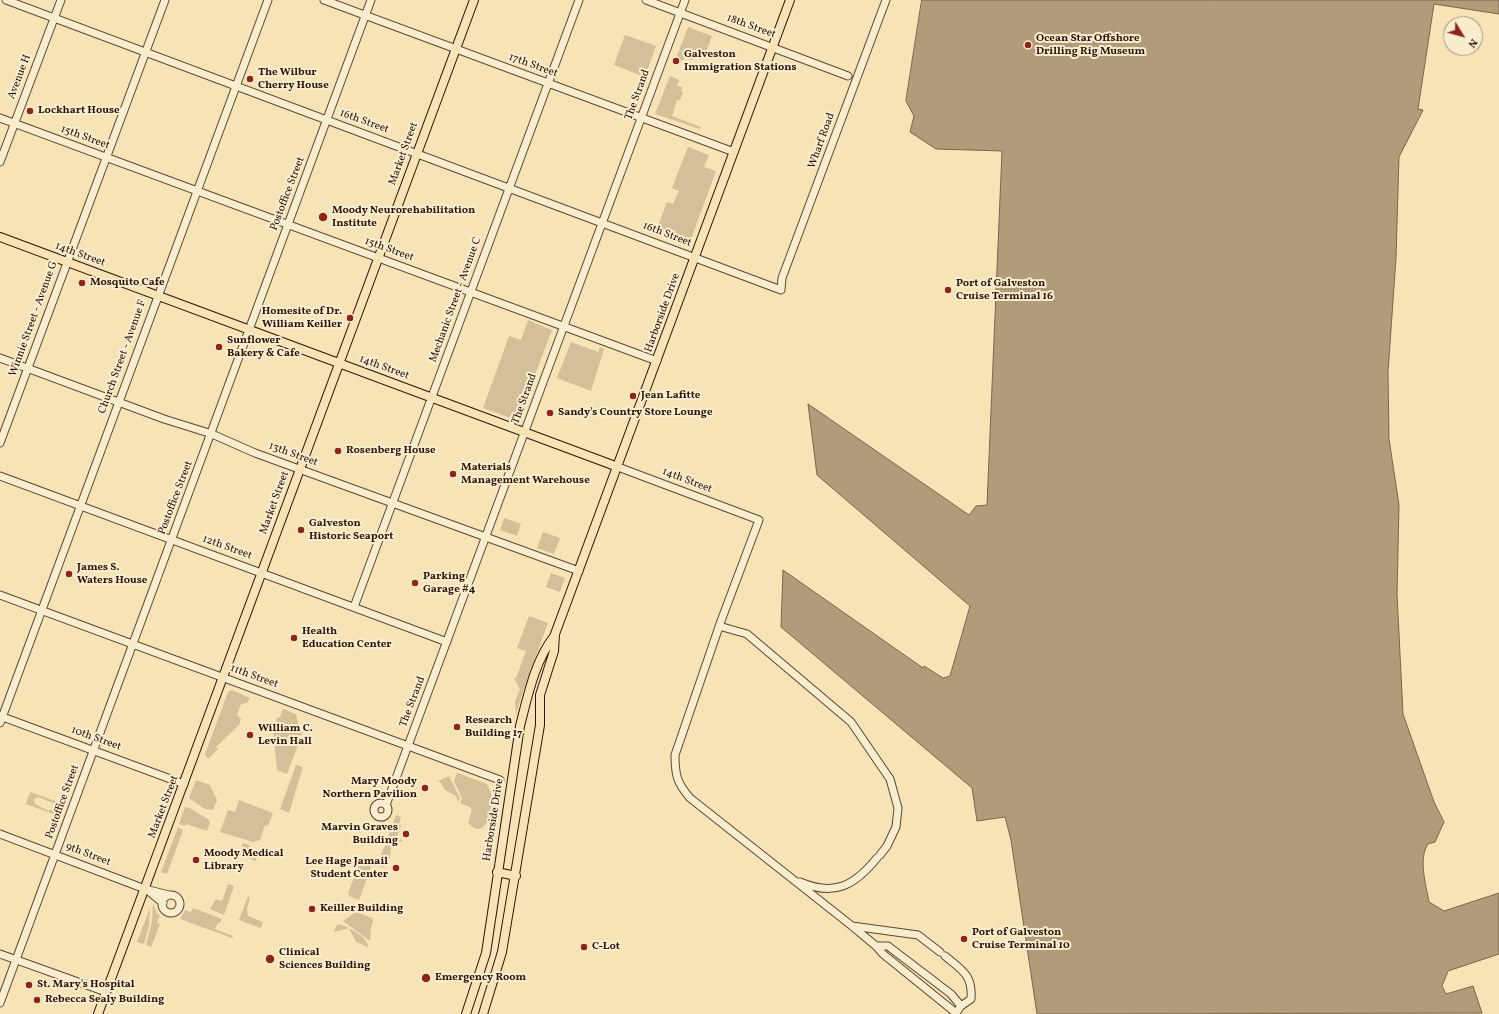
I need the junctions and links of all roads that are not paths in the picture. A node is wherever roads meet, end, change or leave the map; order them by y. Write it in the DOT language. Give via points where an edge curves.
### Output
graph roads {
  1 [pos="6,0"];
  2 [pos="61,0"];
  3 [pos="165,0"];
  4 [pos="268,0"];
  5 [pos="324,0"];
  6 [pos="371,0"];
  7 [pos="474,0"];
  8 [pos="579,0"];
  9 [pos="646,0"];
  10 [pos="685,0"];
  11 [pos="790,0"];
  12 [pos="886,0"];
  13 [pos="680,13"];
  14 [pos="365,15"];
  15 [pos="54,18"];
  16 [pos="773,47"];
  17 [pos="455,49"];
  18 [pos="146,52"];
  19 [pos="848,76"];
  20 [pos="548,83"];
  21 [pos="236,86"];
  22 [pos="641,117"];
  23 [pos="0,118"];
  24 [pos="328,120"];
  25 [pos="14,124"];
  26 [pos="734,152"];
  27 [pos="416,153"];
  28 [pos="106,157"];
  29 [pos="0,162"];
  30 [pos="509,188"];
  31 [pos="198,191"];
  32 [pos="602,222"];
  33 [pos="288,225"];
  34 [pos="0,237"];
  35 [pos="695,257"];
  36 [pos="378,258"];
  37 [pos="67,262"];
  38 [pos="781,290"];
  39 [pos="471,292"];
  40 [pos="158,296"];
  41 [pos="564,326"];
  42 [pos="249,330"];
  43 [pos="0,358"];
  44 [pos="657,361"];
  45 [pos="339,363"];
  46 [pos="27,368"];
  47 [pos="432,397"];
  48 [pos="118,402"];
  49 [pos="525,432"];
  50 [pos="212,434"];
  51 [pos="0,443"];
  52 [pos="618,467"];
  53 [pos="300,469"];
  54 [pos="0,476"];
  55 [pos="393,503"];
  56 [pos="80,506"];
  57 [pos="486,537"];
  58 [pos="172,540"];
  59 [pos="579,571"];
  60 [pos="261,573"];
  61 [pos="0,595"];
  62 [pos="354,607"];
  63 [pos="42,610"];
  64 [pos="720,626"];
  65 [pos="555,634"];
  66 [pos="447,642"];
  67 [pos="132,644"];
  68 [pos="224,678"];
  69 [pos="1,718"];
  70 [pos="408,746"];
  71 [pos="94,750"];
  72 [pos="500,780"];
  73 [pos="184,784"];
  74 [pos="386,805"];
  75 [pos="0,834"];
  76 [pos="55,854"];
  77 [pos="497,872"];
  78 [pos="516,876"];
  79 [pos="791,878"];
  80 [pos="146,889"];
  81 [pos="169,895"];
  82 [pos="163,903"];
  83 [pos="852,926"];
  84 [pos="876,946"];
  85 [pos="486,953"];
  86 [pos="0,954"];
  87 [pos="502,954"];
  88 [pos="16,960"];
  89 [pos="106,992"];
  90 [pos="0,1003"];
  91 [pos="960,1006"];
  92 [pos="98,1014"];
  93 [pos="466,1014"];
  94 [pos="483,1014"];
  1 -- 15 [label="street, 16th Street"];
  2 -- 15 [label="street, Avenue H"];
  3 -- 18 [label="street, Winnie Street - Avenue G"];
  4 -- 21 [label="street, Church Street - Avenue F"];
  5 -- 14 [label="street, 17th Street"];
  6 -- 14 [label="street, Postoffice Street"];
  7 -- 17 [label="main road, Market Street"];
  8 -- 20 [label="street, Mechanic Street - Avenue C"];
  9 -- 13 [label="street, 18th Street"];
  10 -- 13 [label="street, The Strand"];
  11 -- 16 [label="main road, Harborside Drive"];
  12 -- 38 [label="street, Wharf Road" via="782,278"];
  13 -- 16 [label="street, 18th Street"];
  13 -- 22 [label="street, The Strand"];
  14 -- 17 [label="street, 17th Street"];
  14 -- 24 [label="street, Postoffice Street"];
  15 -- 18 [label="street, 16th Street"];
  15 -- 25 [label="street, Avenue H"];
  16 -- 19 [label="street, 18th Street"];
  16 -- 26 [label="main road, Harborside Drive"];
  17 -- 20 [label="street, 17th Street"];
  17 -- 27 [label="main road, Market Street"];
  18 -- 21 [label="street, 16th Street"];
  18 -- 28 [label="street, Winnie Street - Avenue G"];
  20 -- 22 [label="street, 17th Street"];
  20 -- 30 [label="street, Mechanic Street - Avenue C"];
  21 -- 24 [label="street, 16th Street"];
  21 -- 31 [label="street, Church Street - Avenue F"];
  22 -- 26 [label="street, 17th Street"];
  22 -- 32 [label="street, The Strand"];
  23 -- 25 [label="street, 15th Street"];
  24 -- 27 [label="street, 16th Street"];
  24 -- 33 [label="street, Postoffice Street"];
  25 -- 28 [label="street, 15th Street"];
  25 -- 29 [label="street, Avenue H"];
  26 -- 35 [label="main road, Harborside Drive"];
  27 -- 30 [label="street, 16th Street"];
  27 -- 36 [label="main road, Market Street"];
  28 -- 31 [label="street, 15th Street"];
  28 -- 37 [label="street, Winnie Street - Avenue G"];
  30 -- 32 [label="street, 16th Street"];
  30 -- 39 [label="street, Mechanic Street - Avenue C"];
  31 -- 33 [label="street, 15th Street"];
  31 -- 40 [label="street, Church Street - Avenue F"];
  32 -- 35 [label="street, 16th Street"];
  32 -- 41 [label="street, The Strand"];
  33 -- 36 [label="street, 15th Street"];
  33 -- 42 [label="street, Postoffice Street"];
  34 -- 37 [label="main road, 14th Street"];
  35 -- 38 [label="street, 16th Street"];
  35 -- 44 [label="main road, Harborside Drive"];
  36 -- 39 [label="street, 15th Street"];
  36 -- 45 [label="main road, Market Street"];
  37 -- 40 [label="main road, 14th Street"];
  37 -- 46 [label="street, Winnie Street - Avenue G"];
  39 -- 41 [label="street, 15th Street"];
  39 -- 47 [label="street, Mechanic Street - Avenue C"];
  40 -- 42 [label="main road, 14th Street"];
  40 -- 48 [label="street, Church Street - Avenue F"];
  41 -- 44 [label="street, 15th Street"];
  41 -- 49 [label="street, The Strand"];
  42 -- 45 [label="main road, 14th Street"];
  42 -- 50 [label="street, Postoffice Street"];
  43 -- 46 [label="street, 13th Street"];
  44 -- 52 [label="main road, Harborside Drive"];
  45 -- 47 [label="main road, 14th Street"];
  45 -- 53 [label="main road, Market Street"];
  46 -- 48 [label="street, 13th Street"];
  46 -- 51 [label="street, Winnie Street - Avenue G"];
  47 -- 49 [label="main road, 14th Street"];
  47 -- 55 [label="street, Mechanic Street - Avenue C"];
  48 -- 50 [label="street, 13th Street"];
  48 -- 56 [label="street, Church Street - Avenue F"];
  49 -- 52 [label="main road, 14th Street"];
  49 -- 57 [label="street, The Strand"];
  50 -- 53 [label="street, 13th Street"];
  50 -- 58 [label="street, Postoffice Street"];
  52 -- 59 [label="main road, Harborside Drive"];
  52 -- 64 [label="street, 14th Street" via="759,520"];
  53 -- 55 [label="street, 13th Street"];
  53 -- 60 [label="main road, Market Street"];
  54 -- 56 [label="street, 12th Street"];
  55 -- 57 [label="street, 13th Street"];
  55 -- 62 [label="street, Mechanic Street - Avenue C"];
  56 -- 58 [label="street, 12th Street"];
  56 -- 63 [label="street, Church Street - Avenue F"];
  57 -- 59 [label="street, 13th Street"];
  57 -- 66 [label="street, The Strand"];
  58 -- 60 [label="street, 12th Street"];
  58 -- 67 [label="street, Postoffice Street"];
  59 -- 65 [label="main road, Harborside Drive"];
  60 -- 62 [label="street, 12th Street"];
  60 -- 68 [label="main road, Market Street"];
  61 -- 63 [label="street, 11th Street"];
  62 -- 66 [label="street, 12th Street"];
  63 -- 67 [label="street, 11th Street"];
  63 -- 69 [label="street, Church Street - Avenue F"];
  64 -- 79 [label="street" via="675,755 675,771 680,786 690,798"];
  64 -- 79 [label="street" via="747,634 851,722 890,779 898,808 896,827 887,846 854,882 832,888 815,888"];
  65 -- 77 [label="main road, Harborside Drive" via="545,648 528,694 520,726"];
  65 -- 78 [label="main road, Harborside Drive" via="554,651 540,695 540,725"];
  66 -- 70 [label="street, The Strand"];
  67 -- 68 [label="street, 11th Street"];
  67 -- 71 [label="street, Postoffice Street"];
  68 -- 70 [label="street, 11th Street"];
  68 -- 73 [label="main road, Market Street"];
  69 -- 71 [label="street, 10th Street"];
  70 -- 72 [label="street, 11th Street"];
  70 -- 74 [label="street, The Strand"];
  71 -- 73 [label="street, 10th Street"];
  71 -- 76 [label="street, Postoffice Street"];
  73 -- 80 [label="main road, Market Street"];
  75 -- 76 [label="street, 9th Street"];
  76 -- 80 [label="street, 9th Street"];
  76 -- 88 [label="street, Postoffice Street"];
  77 -- 78 [label="main road"];
  77 -- 85 [label="main road, Harborside Drive"];
  78 -- 87 [label="main road, Harborside Drive"];
  79 -- 83 [label="street"];
  80 -- 81 [label="street, 9th Street"];
  80 -- 82 [label="street, 9th Street"];
  80 -- 89 [label="main road, Market Street"];
  81 -- 82 [label="street"];
  81 -- 82 [label="street, 9th Street" via="179,900 177,911 172,914 166,913"];
  83 -- 84 [label="street"];
  83 -- 91 [label="street" via="918,935 967,974 972,989 971,999"];
  84 -- 91 [label="street" via="888,946 951,994"];
  84 -- 91 [label="street" via="956,1013"];
  85 -- 87 [label="main road"];
  85 -- 93 [label="main road, Harborside Drive"];
  86 -- 88 [label="street"];
  87 -- 94 [label="main road, Harborside Drive"];
  88 -- 89 [label="street"];
  88 -- 90 [label="street, Postoffice Street"];
  89 -- 92 [label="main road, Market Street"];
}
